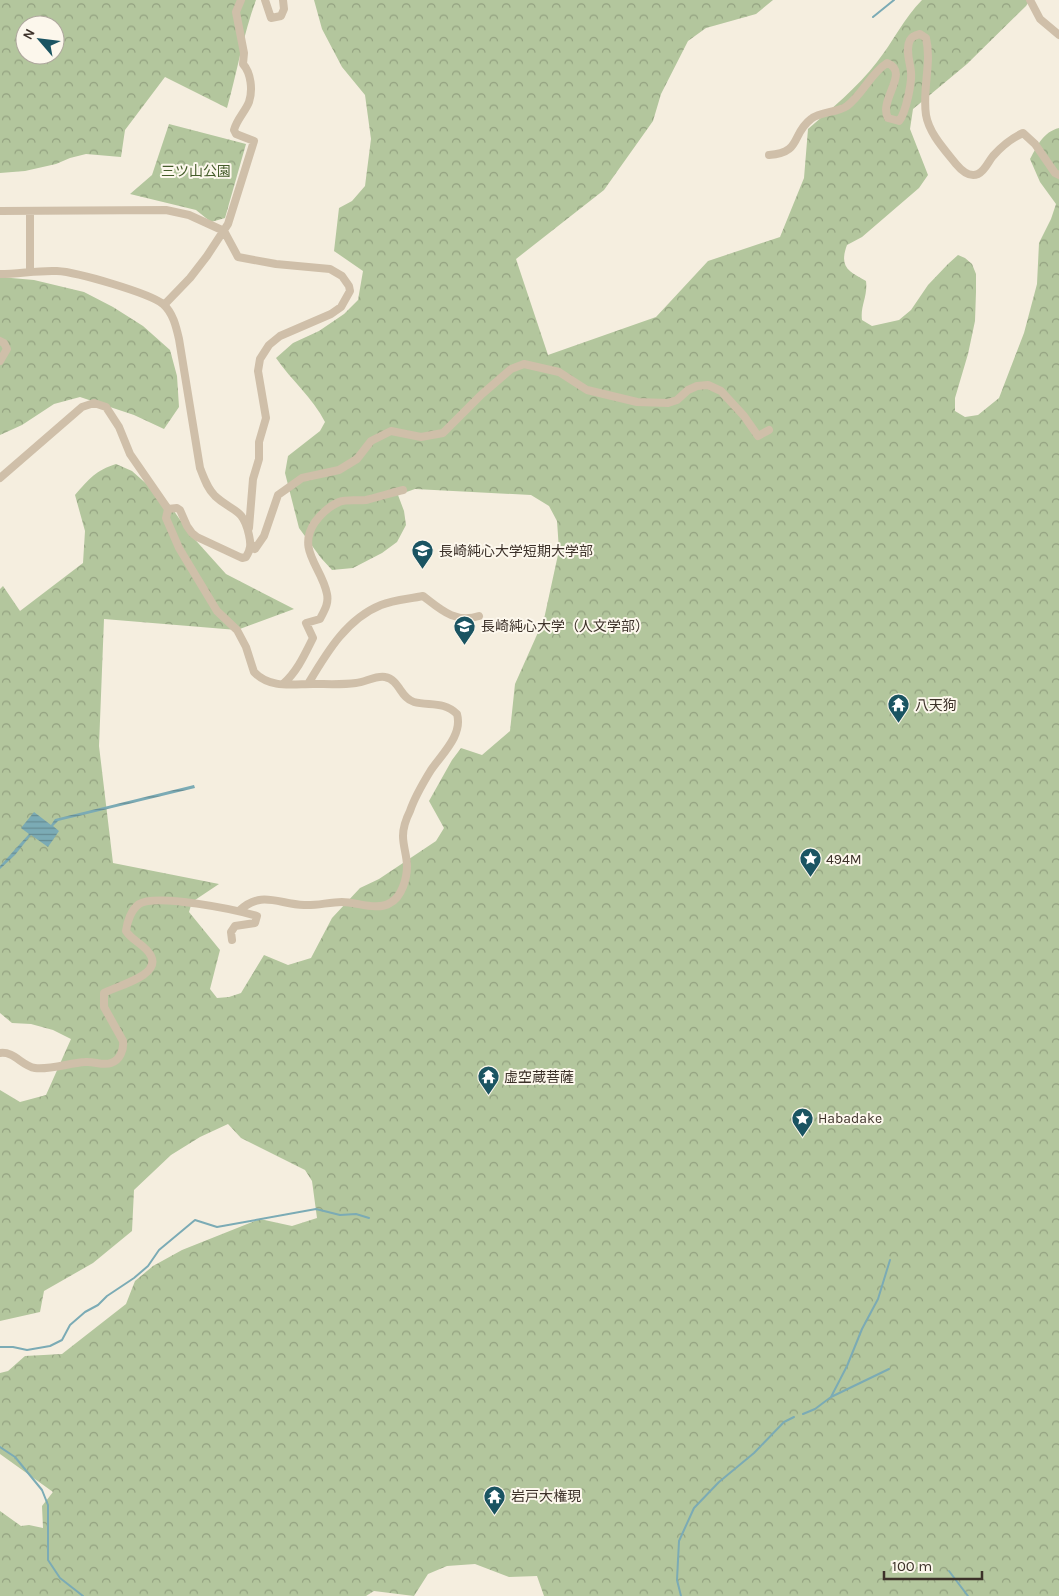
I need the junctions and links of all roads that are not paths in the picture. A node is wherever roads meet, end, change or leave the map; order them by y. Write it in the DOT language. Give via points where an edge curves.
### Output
graph roads {
  1 [pos="241,0"];
  2 [pos="264,0"];
  3 [pos="283,0"];
  4 [pos="1030,0"];
  5 [pos="1059,35"];
  6 [pos="769,155"];
  7 [pos="1059,175"];
  8 [pos="0,210"];
  9 [pos="30,211"];
  10 [pos="224,231"];
  11 [pos="30,272"];
  12 [pos="0,274"];
  13 [pos="164,305"];
  14 [pos="0,341"];
  15 [pos="0,361"];
  16 [pos="769,430"];
  17 [pos="0,478"];
  18 [pos="403,490"];
  19 [pos="168,509"];
  20 [pos="248,532"];
  21 [pos="251,544"];
  22 [pos="479,616"];
  23 [pos="283,684"];
  24 [pos="308,684"];
  25 [pos="239,911"];
  26 [pos="232,940"];
  27 [pos="0,1053"];
  1 -- 10 [label="street" via="236,12 244,53 242,64 250,77 251,89 249,102 236,120 234,130 236,134 254,141"];
  2 -- 3 [label="street" via="271,18 281,16"];
  4 -- 5 [label="street" via="1040,19"];
  6 -- 7 [label="street" via="788,151 810,120 845,107 857,98 880,67 887,63 893,65 896,76 886,114 888,118 899,121 906,106 911,74 910,40 920,34 926,38 929,50 926,116 938,141 960,168 966,174 978,174 1003,146 1023,133"];
  8 -- 9 [label="street"];
  9 -- 10 [label="street" via="166,210"];
  9 -- 11 [label="street"];
  10 -- 13 [label="street" via="190,278"];
  10 -- 20 [label="street" via="238,257 330,269 342,276 350,292 340,307 330,314 280,336 260,359 258,371 266,418 253,479"];
  11 -- 12 [label="street"];
  11 -- 13 [label="street" via="72,273 147,295"];
  13 -- 20 [label="street" via="175,321 200,468 215,496 234,508 246,521"];
  14 -- 15 [label="street" via="7,349"];
  16 -- 21 [label="street" via="758,436 721,391 708,385 688,390 668,403 637,402 587,390 559,372 524,364 511,369 443,432 421,437 392,431 371,441 357,459 339,470 302,478 278,495 264,536 255,549"];
  17 -- 19 [label="street" via="82,407 98,403 113,416 130,454"];
  18 -- 23 [label="street" via="364,500 342,501 319,517 309,531 307,545 327,594 327,605 320,619 306,623 313,638 289,680"];
  19 -- 21 [label="street" via="180,510 192,533 227,552 246,557"];
  19 -- 23 [label="street" via="166,518 179,548 217,611 237,630 254,672 272,683"];
  20 -- 21 [label="street"];
  22 -- 24 [label="street" via="470,619 446,614 423,596 381,605 349,626 328,651"];
  23 -- 24 [label="street"];
  24 -- 25 [label="street" via="357,683 384,676 393,680 414,702 451,708 458,719 453,739 417,793 404,825 406,877 402,890 391,903 382,906 341,902 303,906 264,899"];
  25 -- 26 [label="street" via="257,916 257,920 235,926 231,932"];
  25 -- 27 [label="street" via="166,901 141,903 136,907 126,931 151,956 152,962 150,970 140,977 104,993 104,1007 124,1047 119,1059 113,1063 88,1062 33,1068 14,1056"];
}
